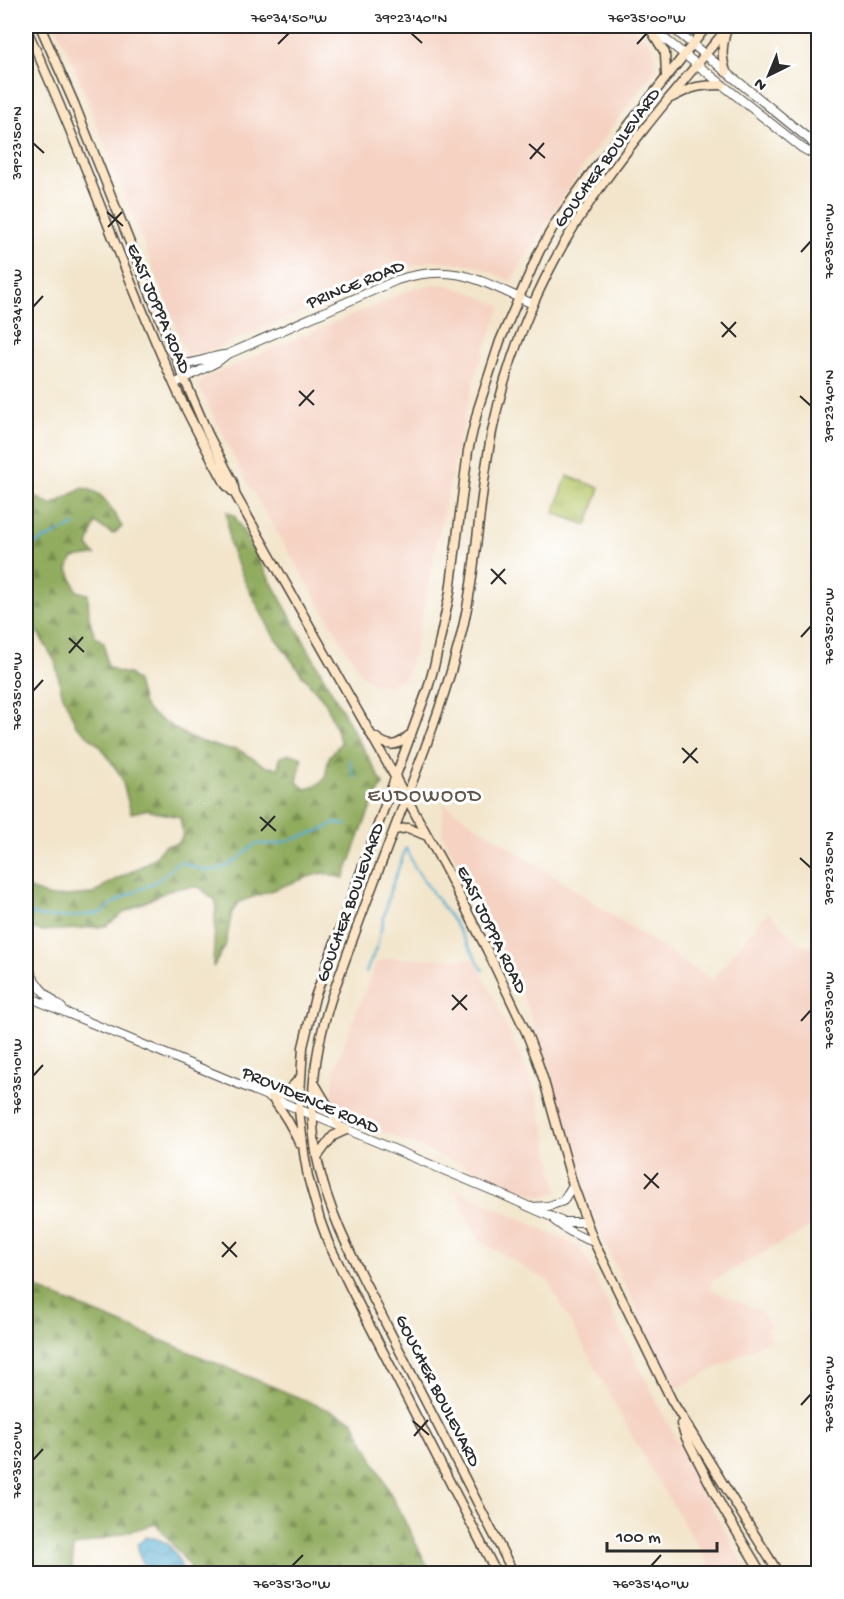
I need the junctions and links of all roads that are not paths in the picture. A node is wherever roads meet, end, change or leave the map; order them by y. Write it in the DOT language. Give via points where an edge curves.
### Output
graph roads {
  1 [pos="40,26"];
  2 [pos="648,26"];
  3 [pos="670,26"];
  4 [pos="707,26"];
  5 [pos="728,27"];
  6 [pos="26,28"];
  7 [pos="692,44"];
  8 [pos="684,54"];
  9 [pos="705,55"];
  10 [pos="697,65"];
  11 [pos="726,72"];
  12 [pos="666,76"];
  13 [pos="722,85"];
  14 [pos="668,99"];
  15 [pos="819,151"];
  16 [pos="819,157"];
  17 [pos="518,298"];
  18 [pos="533,304"];
  19 [pos="226,355"];
  20 [pos="178,364"];
  21 [pos="184,378"];
  22 [pos="174,384"];
  23 [pos="235,494"];
  24 [pos="371,734"];
  25 [pos="411,734"];
  26 [pos="395,777"];
  27 [pos="406,798"];
  28 [pos="394,830"];
  29 [pos="427,836"];
  30 [pos="26,961"];
  31 [pos="26,996"];
  32 [pos="70,1015"];
  33 [pos="300,1077"];
  34 [pos="314,1083"];
  35 [pos="272,1098"];
  36 [pos="299,1110"];
  37 [pos="314,1116"];
  38 [pos="343,1129"];
  39 [pos="304,1153"];
  40 [pos="317,1157"];
  41 [pos="573,1185"];
  42 [pos="530,1207"];
  43 [pos="549,1216"];
  44 [pos="586,1222"];
  45 [pos="594,1242"];
  46 [pos="672,1401"];
  47 [pos="497,1574"];
  48 [pos="514,1574"];
  49 [pos="762,1574"];
  50 [pos="779,1574"];
  1 -- 20 [label="main road, EAST JOPPA ROAD"];
  2 -- 8 [label="street"];
  2 -- 12 [label="main road" via="665,53"];
  3 -- 7 [label="street"];
  4 -- 7 [label="main road, GOUCHER BOULEVARD"];
  5 -- 9 [label="main road, GOUCHER BOULEVARD"];
  5 -- 11 [label="main road" via="722,46"];
  6 -- 22 [label="main road, EAST JOPPA ROAD"];
  7 -- 8 [label="main road, GOUCHER BOULEVARD"];
  7 -- 9 [label="street"];
  8 -- 10 [label="street"];
  8 -- 12 [label="main road, GOUCHER BOULEVARD"];
  9 -- 10 [label="main road, GOUCHER BOULEVARD"];
  9 -- 11 [label="street"];
  10 -- 13 [label="street"];
  10 -- 14 [label="main road, GOUCHER BOULEVARD"];
  11 -- 15 [label="street"];
  12 -- 17 [label="main road, GOUCHER BOULEVARD" via="556,222"];
  13 -- 14 [label="main road" via="702,85"];
  13 -- 16 [label="street" via="801,148"];
  14 -- 18 [label="main road, GOUCHER BOULEVARD" via="585,209"];
  17 -- 18 [label="street, PRINCE ROAD"];
  17 -- 19 [label="street, PRINCE ROAD" via="466,276 423,273 397,280"];
  17 -- 25 [label="main road, GOUCHER BOULEVARD" via="478,409 468,451 441,637"];
  18 -- 27 [label="main road, GOUCHER BOULEVARD" via="493,426 461,638"];
  19 -- 20 [label="street, PRINCE ROAD"];
  19 -- 21 [label="street, PRINCE ROAD"];
  20 -- 21 [label="main road, EAST JOPPA ROAD"];
  21 -- 22 [label="street, PRINCE ROAD"];
  21 -- 23 [label="main road, EAST JOPPA ROAD"];
  22 -- 23 [label="main road, EAST JOPPA ROAD" via="226,485"];
  23 -- 24 [label="main road, EAST JOPPA ROAD"];
  24 -- 25 [label="main road" via="394,745"];
  24 -- 26 [label="main road, EAST JOPPA ROAD"];
  25 -- 26 [label="main road, GOUCHER BOULEVARD"];
  26 -- 27 [label="main road, EAST JOPPA ROAD"];
  26 -- 33 [label="main road, GOUCHER BOULEVARD" via="315,997"];
  27 -- 28 [label="main road, GOUCHER BOULEVARD"];
  27 -- 29 [label="main road, EAST JOPPA ROAD"];
  28 -- 29 [label="main road" via="408,828"];
  28 -- 34 [label="main road, GOUCHER BOULEVARD" via="326,1014"];
  29 -- 41 [label="main road, EAST JOPPA ROAD" via="527,1034"];
  30 -- 32 [label="street" via="37,985"];
  31 -- 32 [label="street, PROVIDENCE ROAD"];
  32 -- 35 [label="street, PROVIDENCE ROAD"];
  33 -- 35 [label="main road" via="287,1092"];
  33 -- 36 [label="main road, GOUCHER BOULEVARD"];
  34 -- 37 [label="main road, GOUCHER BOULEVARD"];
  34 -- 38 [label="main road"];
  35 -- 36 [label="street, PROVIDENCE ROAD"];
  35 -- 39 [label="main road" via="295,1131"];
  36 -- 37 [label="street, PROVIDENCE ROAD"];
  36 -- 39 [label="main road, GOUCHER BOULEVARD"];
  37 -- 38 [label="street, PROVIDENCE ROAD"];
  37 -- 40 [label="main road, GOUCHER BOULEVARD"];
  38 -- 40 [label="main road"];
  38 -- 42 [label="street, PROVIDENCE ROAD"];
  39 -- 47 [label="main road, GOUCHER BOULEVARD" via="328,1242"];
  40 -- 48 [label="main road, GOUCHER BOULEVARD" via="324,1187 351,1252"];
  41 -- 42 [label="street" via="564,1201"];
  41 -- 44 [label="main road, EAST JOPPA ROAD"];
  42 -- 43 [label="street, PROVIDENCE ROAD"];
  43 -- 44 [label="street, PROVIDENCE ROAD" via="563,1222"];
  43 -- 45 [label="street" via="565,1230"];
  44 -- 45 [label="main road, EAST JOPPA ROAD"];
  45 -- 46 [label="main road, EAST JOPPA ROAD"];
  46 -- 49 [label="main road, EAST JOPPA ROAD" via="722,1508"];
  46 -- 50 [label="main road, EAST JOPPA ROAD"];
}
